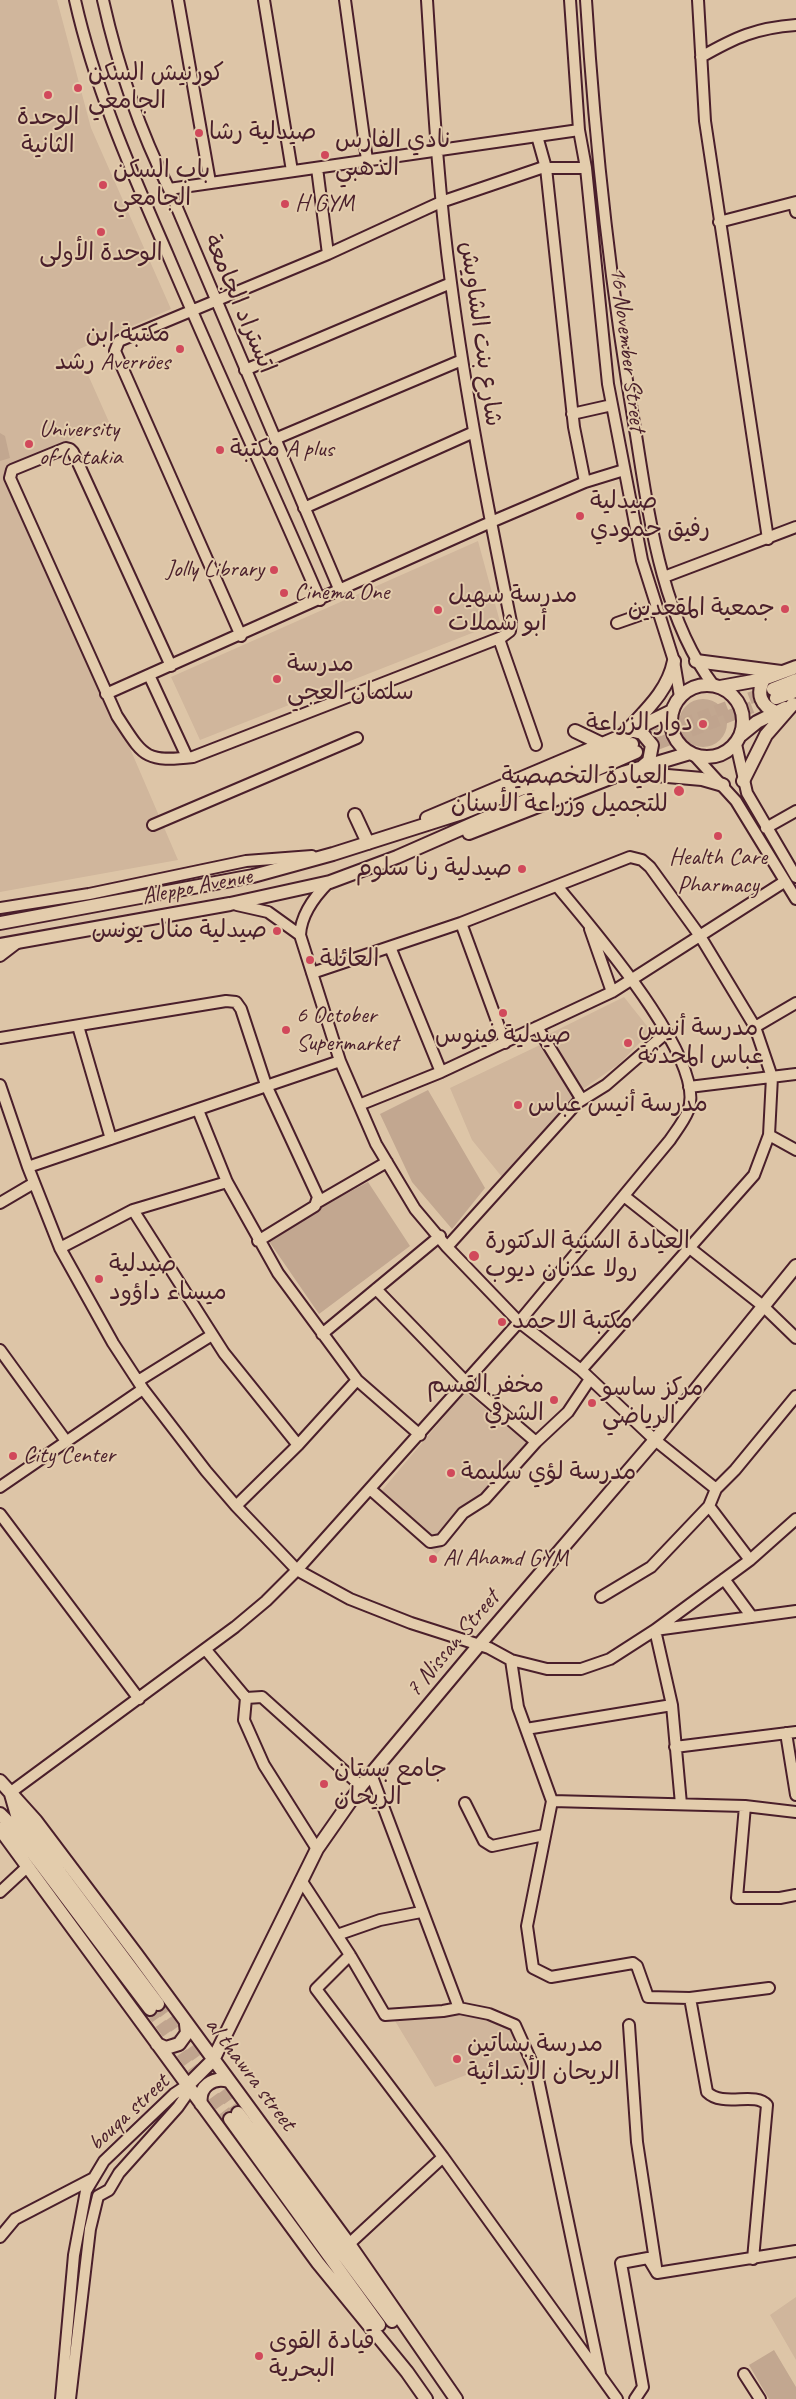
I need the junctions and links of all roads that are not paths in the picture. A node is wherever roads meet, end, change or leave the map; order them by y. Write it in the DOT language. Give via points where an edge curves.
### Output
graph roads {
  1 [pos="75,0"];
  2 [pos="103,0"];
  3 [pos="178,0"];
  4 [pos="264,0"];
  5 [pos="345,0"];
  6 [pos="427,0"];
  7 [pos="570,0"];
  8 [pos="586,0"];
  9 [pos="698,0"];
  10 [pos="796,25"];
  11 [pos="701,57"];
  12 [pos="579,130"];
  13 [pos="537,136"];
  14 [pos="436,150"];
  15 [pos="367,160"];
  16 [pos="317,168"];
  17 [pos="546,168"];
  18 [pos="586,168"];
  19 [pos="292,171"];
  20 [pos="210,182"];
  21 [pos="169,189"];
  22 [pos="441,202"];
  23 [pos="795,206"];
  24 [pos="719,222"];
  25 [pos="328,254"];
  26 [pos="451,283"];
  27 [pos="215,301"];
  28 [pos="192,312"];
  29 [pos="462,360"];
  30 [pos="245,370"];
  31 [pos="626,383"];
  32 [pos="608,384"];
  33 [pos="612,405"];
  34 [pos="572,414"];
  35 [pos="474,432"];
  36 [pos="275,439"];
  37 [pos="624,470"];
  38 [pos="585,482"];
  39 [pos="304,508"];
  40 [pos="490,522"];
  41 [pos="796,528"];
  42 [pos="768,539"];
  43 [pos="664,577"];
  44 [pos="340,591"];
  45 [pos="320,600"];
  46 [pos="657,609"];
  47 [pos="617,623"];
  48 [pos="241,636"];
  49 [pos="499,638"];
  50 [pos="674,660"];
  51 [pos="696,660"];
  52 [pos="171,666"];
  53 [pos="796,667"];
  54 [pos="781,672"];
  55 [pos="149,675"];
  56 [pos="764,679"];
  57 [pos="796,680"];
  58 [pos="717,686"];
  59 [pos="796,691"];
  60 [pos="106,694"];
  61 [pos="680,697"];
  62 [pos="794,704"];
  63 [pos="672,711"];
  64 [pos="776,712"];
  65 [pos="575,730"];
  66 [pos="634,731"];
  67 [pos="621,736"];
  68 [pos="358,738"];
  69 [pos="738,740"];
  70 [pos="602,744"];
  71 [pos="536,745"];
  72 [pos="692,754"];
  73 [pos="187,757"];
  74 [pos="644,766"];
  75 [pos="623,773"];
  76 [pos="743,781"];
  77 [pos="723,786"];
  78 [pos="796,811"];
  79 [pos="354,814"];
  80 [pos="152,825"];
  81 [pos="766,828"];
  82 [pos="394,835"];
  83 [pos="368,843"];
  84 [pos="333,854"];
  85 [pos="398,857"];
  86 [pos="796,877"];
  87 [pos="330,882"];
  88 [pos="784,882"];
  89 [pos="557,886"];
  90 [pos="796,899"];
  91 [pos="230,904"];
  92 [pos="0,908"];
  93 [pos="0,923"];
  94 [pos="461,923"];
  95 [pos="588,924"];
  96 [pos="300,935"];
  97 [pos="700,936"];
  98 [pos="18,942"];
  99 [pos="0,945"];
  100 [pos="390,947"];
  101 [pos="0,956"];
  102 [pos="312,973"];
  103 [pos="634,979"];
  104 [pos="612,992"];
  105 [pos="796,1003"];
  106 [pos="78,1026"];
  107 [pos="537,1027"];
  108 [pos="755,1027"];
  109 [pos="666,1033"];
  110 [pos="0,1038"];
  111 [pos="505,1043"];
  112 [pos="340,1061"];
  113 [pos="441,1072"];
  114 [pos="796,1074"];
  115 [pos="772,1077"];
  116 [pos="0,1085"];
  117 [pos="266,1085"];
  118 [pos="689,1087"];
  119 [pos="582,1100"];
  120 [pos="359,1105"];
  121 [pos="198,1110"];
  122 [pos="769,1135"];
  123 [pos="111,1139"];
  124 [pos="796,1150"];
  125 [pos="386,1162"];
  126 [pos="28,1168"];
  127 [pos="227,1182"];
  128 [pos="34,1183"];
  129 [pos="624,1196"];
  130 [pos="318,1202"];
  131 [pos="0,1203"];
  132 [pos="133,1210"];
  133 [pos="440,1236"];
  134 [pos="258,1240"];
  135 [pos="447,1247"];
  136 [pos="690,1247"];
  137 [pos="60,1248"];
  138 [pos="796,1266"];
  139 [pos="376,1289"];
  140 [pos="763,1306"];
  141 [pos="519,1322"];
  142 [pos="212,1334"];
  143 [pos="322,1334"];
  144 [pos="796,1338"];
  145 [pos="0,1350"];
  146 [pos="580,1370"];
  147 [pos="590,1379"];
  148 [pos="357,1380"];
  149 [pos="466,1382"];
  150 [pos="141,1385"];
  151 [pos="796,1396"];
  152 [pos="420,1435"];
  153 [pos="655,1440"];
  154 [pos="66,1442"];
  155 [pos="536,1442"];
  156 [pos="298,1445"];
  157 [pos="0,1487"];
  158 [pos="370,1489"];
  159 [pos="716,1489"];
  160 [pos="236,1506"];
  161 [pos="709,1506"];
  162 [pos="0,1514"];
  163 [pos="796,1519"];
  164 [pos="750,1560"];
  165 [pos="297,1570"];
  166 [pos="724,1579"];
  167 [pos="601,1597"];
  168 [pos="796,1611"];
  169 [pos="752,1617"];
  170 [pos="655,1630"];
  171 [pos="479,1644"];
  172 [pos="206,1650"];
  173 [pos="510,1660"];
  174 [pos="246,1698"];
  175 [pos="139,1699"];
  176 [pos="672,1705"];
  177 [pos="526,1729"];
  178 [pos="791,1732"];
  179 [pos="675,1747"];
  180 [pos="371,1774"];
  181 [pos="0,1781"];
  182 [pos="361,1786"];
  183 [pos="11,1792"];
  184 [pos="796,1796"];
  185 [pos="552,1801"];
  186 [pos="465,1803"];
  187 [pos="681,1804"];
  188 [pos="745,1806"];
  189 [pos="796,1812"];
  190 [pos="0,1814"];
  191 [pos="0,1829"];
  192 [pos="544,1835"];
  193 [pos="317,1849"];
  194 [pos="27,1867"];
  195 [pos="301,1880"];
  196 [pos="0,1892"];
  197 [pos="796,1895"];
  198 [pos="421,1912"];
  199 [pos="337,1935"];
  200 [pos="350,1954"];
  201 [pos="769,1988"];
  202 [pos="690,1998"];
  203 [pos="459,2008"];
  204 [pos="186,2024"];
  205 [pos="630,2025"];
  206 [pos="157,2044"];
  207 [pos="213,2060"];
  208 [pos="229,2081"];
  209 [pos="189,2084"];
  210 [pos="201,2104"];
  211 [pos="443,2157"];
  212 [pos="92,2180"];
  213 [pos="0,2237"];
  214 [pos="349,2244"];
  215 [pos="796,2251"];
  216 [pos="753,2259"];
  217 [pos="657,2273"];
  218 [pos="420,2346"];
  219 [pos="407,2372"];
  220 [pos="600,2374"];
  221 [pos="744,2374"];
  222 [pos="61,2399"];
  223 [pos="70,2399"];
  224 [pos="426,2399"];
  225 [pos="456,2399"];
  226 [pos="617,2399"];
  227 [pos="635,2399"];
  228 [pos="760,2399"];
  1 -- 28 [label="street" via="106,108"];
  2 -- 21 [label="street, اتستراد الجامعة" via="133,108"];
  3 -- 20 [label="street"];
  4 -- 19 [label="street"];
  5 -- 15 [label="street"];
  6 -- 14 [label="street, شارع بنت الشاويش"];
  7 -- 12 [label="street, 16 November Street"];
  8 -- 31 [label="street, 16 November Street" via="594,129"];
  9 -- 11 [label="street"];
  10 -- 11 [label="street" via="760,29"];
  11 -- 24 [label="street" via="705,121"];
  12 -- 13 [label="street"];
  12 -- 18 [label="street, 16 November Street"];
  13 -- 14 [label="street"];
  13 -- 17 [label="street"];
  14 -- 15 [label="street"];
  14 -- 22 [label="street, شارع بنت الشاويش"];
  15 -- 16 [label="street"];
  16 -- 19 [label="street"];
  16 -- 25 [label="street"];
  17 -- 18 [label="street"];
  17 -- 22 [label="street"];
  17 -- 34 [label="street"];
  18 -- 32 [label="street, 16 November Street"];
  19 -- 20 [label="street"];
  20 -- 21 [label="street"];
  21 -- 27 [label="street, اتستراد الجامعة"];
  22 -- 25 [label="street"];
  22 -- 26 [label="street, شارع بنت الشاويش"];
  23 -- 24 [label="street"];
  24 -- 42 [label="street"];
  25 -- 27 [label="street"];
  26 -- 29 [label="street, شارع بنت الشاويش"];
  26 -- 30 [label="street"];
  27 -- 28 [label="street"];
  27 -- 30 [label="street, اتستراد الجامعة"];
  28 -- 45 [label="street"];
  28 -- 48 [label="street" via="119,341 115,351"];
  29 -- 35 [label="street, شارع بنت الشاويش"];
  29 -- 36 [label="street"];
  30 -- 36 [label="street, اتستراد الجامعة"];
  31 -- 32 [label="street"];
  31 -- 43 [label="street, 16 November Street" via="645,494"];
  32 -- 33 [label="street, 16 November Street"];
  33 -- 34 [label="street"];
  33 -- 37 [label="street, 16 November Street"];
  34 -- 38 [label="street"];
  35 -- 39 [label="street"];
  35 -- 40 [label="street, شارع بنت الشاويش"];
  36 -- 39 [label="street, اتستراد الجامعة"];
  37 -- 38 [label="street"];
  37 -- 46 [label="street, 16 November Street" via="642,560"];
  38 -- 40 [label="street"];
  39 -- 44 [label="street, اتستراد الجامعة"];
  40 -- 44 [label="street"];
  40 -- 49 [label="street, شارع بنت الشاويش" via="511,622 510,631"];
  41 -- 42 [label="street"];
  42 -- 43 [label="street"];
  43 -- 51 [label="street, 16 November Street"];
  44 -- 45 [label="street"];
  45 -- 48 [label="street"];
  46 -- 47 [label="street"];
  46 -- 50 [label="street, 16 November Street"];
  48 -- 52 [label="street"];
  49 -- 71 [label="street"];
  49 -- 73 [label="street"];
  50 -- 61 [label="street, 16 November Street"];
  50 -- 67 [label="main road" via="661,694"];
  51 -- 54 [label="main road"];
  51 -- 58 [label="street, 16 November Street"];
  52 -- 55 [label="street"];
  52 -- 60 [label="street" via="70,449 12,470 10,478"];
  53 -- 54 [label="main road"];
  54 -- 56 [label="main road"];
  55 -- 60 [label="street"];
  55 -- 73 [label="street"];
  56 -- 58 [label="main road"];
  56 -- 64 [label="main road" via="760,685 761,699"];
  57 -- 59 [label="main road" via="775,694"];
  58 -- 61 [label="main road" via="697,686"];
  58 -- 69 [label="main road" via="728,692 740,707 743,716"];
  60 -- 73 [label="street" via="140,751 148,756"];
  61 -- 63 [label="main road"];
  62 -- 64 [label="main road"];
  62 -- 76 [label="main road" via="766,736"];
  63 -- 66 [label="main road"];
  63 -- 72 [label="main road" via="673,734 677,742"];
  64 -- 69 [label="main road" via="757,722"];
  65 -- 70 [label="main road"];
  66 -- 67 [label="main road"];
  66 -- 74 [label="main road" via="642,733 652,745 649,760"];
  67 -- 70 [label="main road"];
  68 -- 80 [label="street"];
  69 -- 72 [label="main road" via="717,756 706,758"];
  69 -- 76 [label="street"];
  70 -- 82 [label="main road" via="440,811"];
  72 -- 74 [label="main road"];
  72 -- 77 [label="street"];
  74 -- 75 [label="main road"];
  75 -- 77 [label="main road" via="693,777"];
  75 -- 85 [label="main road"];
  76 -- 81 [label="street"];
  77 -- 88 [label="street" via="736,801"];
  78 -- 81 [label="street"];
  79 -- 83 [label="main road"];
  81 -- 86 [label="street"];
  82 -- 83 [label="main road, Aleppo Avenue"];
  82 -- 85 [label="main road" via="634,748"];
  83 -- 84 [label="main road, Aleppo Avenue"];
  84 -- 92 [label="street" via="246,861 89,894"];
  84 -- 93 [label="main road, Aleppo Avenue" via="253,876"];
  85 -- 87 [label="main road, Aleppo Avenue"];
  87 -- 91 [label="main road, Aleppo Avenue"];
  87 -- 96 [label="street" via="310,905"];
  88 -- 90 [label="street"];
  88 -- 97 [label="street"];
  89 -- 94 [label="street"];
  89 -- 95 [label="street"];
  89 -- 97 [label="street" via="624,858 636,858 650,867"];
  91 -- 96 [label="street" via="268,912"];
  91 -- 98 [label="main road, Aleppo Avenue"];
  94 -- 100 [label="street"];
  94 -- 111 [label="street"];
  95 -- 103 [label="street"];
  95 -- 104 [label="street"];
  96 -- 102 [label="street"];
  97 -- 103 [label="street"];
  97 -- 108 [label="street"];
  98 -- 99 [label="main road, Aleppo Avenue"];
  98 -- 101 [label="street"];
  100 -- 102 [label="street"];
  100 -- 113 [label="street"];
  102 -- 112 [label="street"];
  103 -- 104 [label="street"];
  103 -- 109 [label="street"];
  104 -- 107 [label="street"];
  105 -- 108 [label="street"];
  106 -- 110 [label="street"];
  106 -- 117 [label="street" via="236,1002"];
  106 -- 123 [label="street"];
  107 -- 111 [label="street"];
  107 -- 119 [label="street"];
  108 -- 115 [label="street"];
  109 -- 118 [label="street"];
  109 -- 119 [label="street" via="606,1085"];
  111 -- 113 [label="street"];
  112 -- 117 [label="street"];
  112 -- 120 [label="street"];
  113 -- 120 [label="street"];
  114 -- 115 [label="street"];
  115 -- 118 [label="street"];
  115 -- 122 [label="street"];
  116 -- 126 [label="street"];
  117 -- 121 [label="street"];
  117 -- 130 [label="street" via="317,1192"];
  118 -- 129 [label="street" via="688,1111 670,1140"];
  119 -- 135 [label="street"];
  120 -- 125 [label="street"];
  121 -- 123 [label="street"];
  121 -- 127 [label="street"];
  122 -- 124 [label="street"];
  122 -- 136 [label="street" via="754,1175"];
  123 -- 126 [label="street"];
  125 -- 130 [label="street"];
  125 -- 133 [label="street" via="416,1209"];
  126 -- 128 [label="street"];
  127 -- 132 [label="street"];
  127 -- 134 [label="street"];
  128 -- 131 [label="street"];
  128 -- 137 [label="street"];
  129 -- 136 [label="street"];
  129 -- 141 [label="street"];
  130 -- 134 [label="street"];
  132 -- 137 [label="street"];
  132 -- 142 [label="street"];
  133 -- 135 [label="street"];
  133 -- 139 [label="street"];
  134 -- 143 [label="street"];
  135 -- 141 [label="street"];
  136 -- 140 [label="street"];
  136 -- 146 [label="street"];
  137 -- 150 [label="street"];
  138 -- 140 [label="main road, 7 Nissan Street"];
  139 -- 143 [label="street"];
  139 -- 149 [label="street"];
  140 -- 144 [label="street"];
  140 -- 153 [label="main road, 7 Nissan Street"];
  141 -- 146 [label="street"];
  141 -- 149 [label="street"];
  142 -- 150 [label="street"];
  142 -- 156 [label="street"];
  143 -- 148 [label="street"];
  145 -- 154 [label="street"];
  146 -- 147 [label="street"];
  147 -- 153 [label="street"];
  147 -- 155 [label="street" via="568,1412"];
  148 -- 152 [label="street"];
  148 -- 156 [label="street"];
  149 -- 152 [label="street"];
  149 -- 155 [label="street"];
  150 -- 154 [label="street"];
  150 -- 160 [label="street"];
  151 -- 159 [label="street"];
  152 -- 158 [label="street"];
  153 -- 159 [label="street"];
  153 -- 171 [label="main road, 7 Nissan Street"];
  154 -- 157 [label="street"];
  155 -- 158 [label="street" via="485,1499 462,1513 441,1540 435,1542 430,1542"];
  156 -- 160 [label="street"];
  158 -- 165 [label="street"];
  159 -- 161 [label="street"];
  160 -- 165 [label="street"];
  161 -- 164 [label="street"];
  161 -- 167 [label="street" via="651,1567"];
  162 -- 175 [label="street"];
  163 -- 164 [label="street"];
  164 -- 166 [label="street"];
  165 -- 171 [label="street" via="350,1598"];
  165 -- 172 [label="street"];
  166 -- 169 [label="street"];
  166 -- 170 [label="street"];
  168 -- 169 [label="street"];
  169 -- 170 [label="street"];
  170 -- 173 [label="street" via="610,1659 581,1669 547,1669"];
  170 -- 176 [label="street"];
  171 -- 173 [label="street"];
  171 -- 180 [label="main road, 7 Nissan Street"];
  172 -- 174 [label="street"];
  172 -- 175 [label="street"];
  173 -- 177 [label="street" via="518,1707"];
  174 -- 182 [label="street" via="262,1697"];
  174 -- 193 [label="street" via="244,1720 264,1766"];
  175 -- 183 [label="street"];
  176 -- 177 [label="street"];
  176 -- 179 [label="street"];
  177 -- 185 [label="street"];
  178 -- 179 [label="street"];
  178 -- 184 [label="street"];
  179 -- 187 [label="street"];
  180 -- 182 [label="main road, 7 Nissan Street"];
  180 -- 198 [label="street"];
  181 -- 183 [label="main road, al thawra street"];
  182 -- 193 [label="main road, 7 Nissan Street"];
  183 -- 190 [label="main road" via="18,1814 154,2007"];
  183 -- 204 [label="main road, al thawra street" via="126,1940"];
  185 -- 187 [label="street"];
  185 -- 192 [label="street"];
  186 -- 192 [label="street" via="484,1841 492,1846"];
  187 -- 188 [label="street"];
  188 -- 189 [label="street"];
  188 -- 197 [label="street" via="736,1898"];
  191 -- 194 [label="main road"];
  192 -- 202 [label="street" via="527,1926 532,1968 551,1977 633,1963 648,1997"];
  193 -- 195 [label="main road, 7 Nissan Street"];
  194 -- 196 [label="street"];
  194 -- 206 [label="main road"];
  195 -- 199 [label="street"];
  195 -- 207 [label="main road, 7 Nissan Street"];
  198 -- 199 [label="street" via="380,1920"];
  198 -- 203 [label="street"];
  199 -- 200 [label="street"];
  200 -- 203 [label="street" via="385,2015"];
  200 -- 211 [label="street" via="316,1989"];
  201 -- 202 [label="street"];
  202 -- 216 [label="street" via="707,2092 719,2100 760,2100 768,2105"];
  203 -- 220 [label="street" via="489,2014 515,2025 537,2074"];
  204 -- 206 [label="main road" via="185,2037 179,2044 166,2048"];
  204 -- 207 [label="main road, al thawra street"];
  205 -- 217 [label="street" via="637,2142"];
  206 -- 209 [label="main road"];
  207 -- 208 [label="main road, al thawra street"];
  207 -- 209 [label="main road, 7 Nissan Street"];
  208 -- 210 [label="main road" via="219,2079 210,2082 201,2094"];
  208 -- 214 [label="main road, al thawra street"];
  209 -- 210 [label="main road"];
  209 -- 212 [label="street, bouqa street" via="174,2094 104,2161"];
  209 -- 223 [label="street, bouqa street" via="178,2106 119,2173 109,2190 98,2196 90,2228"];
  210 -- 219 [label="main road" via="318,2263"];
  211 -- 214 [label="street"];
  211 -- 220 [label="street"];
  212 -- 213 [label="street" via="15,2218"];
  212 -- 222 [label="street, bouqa street" via="83,2203 74,2255"];
  214 -- 218 [label="main road, al thawra street"];
  215 -- 216 [label="street"];
  216 -- 217 [label="street"];
  217 -- 227 [label="street" via="648,2258 621,2263 643,2387"];
  218 -- 219 [label="main road" via="393,2322 234,2116 389,2339"];
  218 -- 225 [label="main road, al thawra street"];
  219 -- 224 [label="main road"];
  220 -- 226 [label="street"];
  221 -- 228 [label="street"];
}
